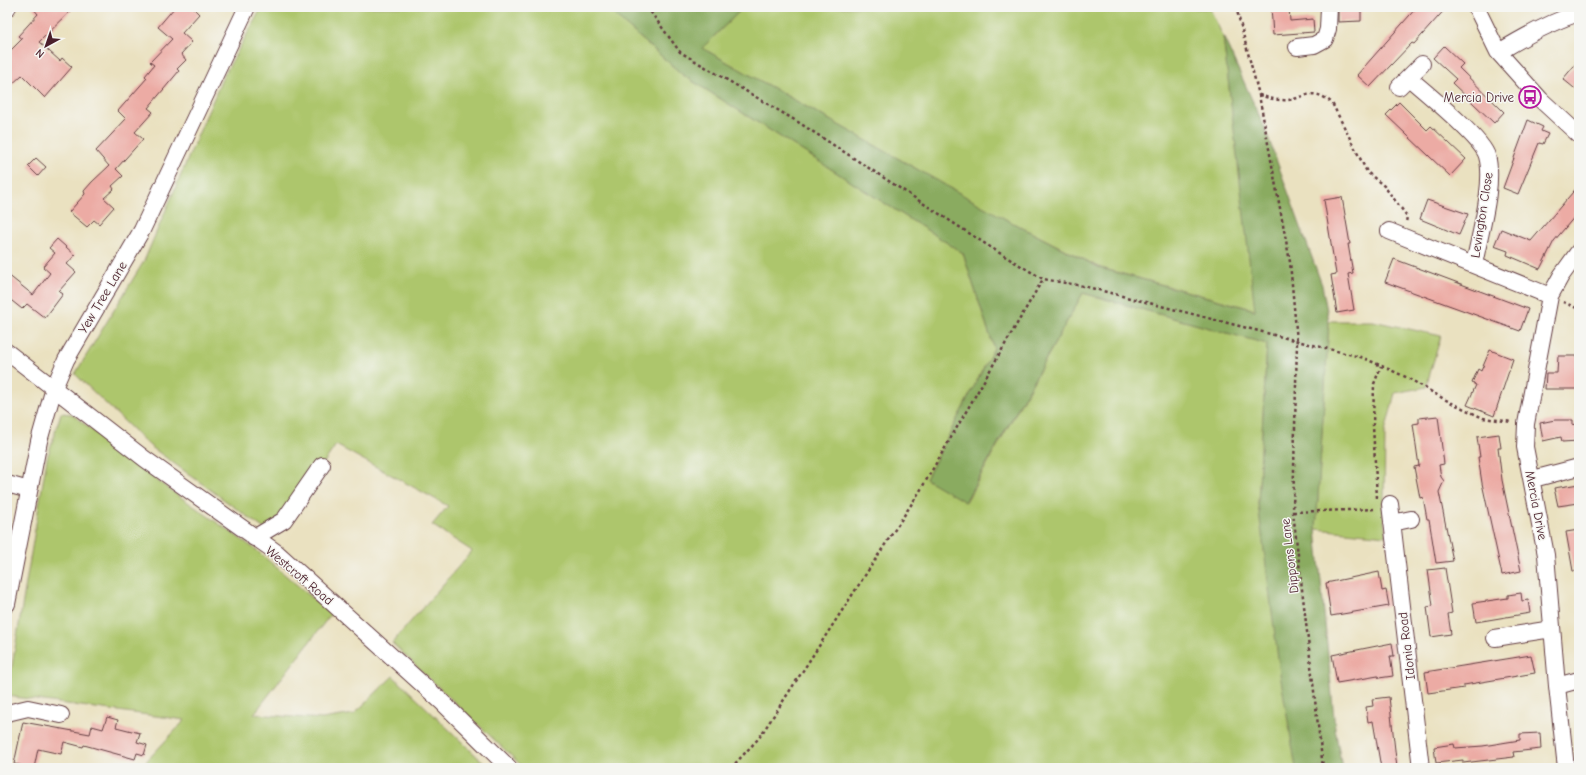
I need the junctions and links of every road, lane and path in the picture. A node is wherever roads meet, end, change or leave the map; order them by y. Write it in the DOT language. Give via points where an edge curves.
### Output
graph roads {
  1 [pos="247,7"];
  2 [pos="647,7"];
  3 [pos="1236,7"];
  4 [pos="1329,7"];
  5 [pos="1476,7"];
  6 [pos="1579,12"];
  7 [pos="1297,46"];
  8 [pos="1499,52"];
  9 [pos="1422,64"];
  10 [pos="1259,95"];
  11 [pos="1579,135"];
  12 [pos="1389,231"];
  13 [pos="1405,238"];
  14 [pos="1579,252"];
  15 [pos="1474,265"];
  16 [pos="1043,279"];
  17 [pos="1550,296"];
  18 [pos="1297,341"];
  19 [pos="7,352"];
  20 [pos="1381,366"];
  21 [pos="54,388"];
  22 [pos="1526,424"];
  23 [pos="322,465"];
  24 [pos="1579,466"];
  25 [pos="1533,479"];
  26 [pos="7,484"];
  27 [pos="29,490"];
  28 [pos="1388,511"];
  29 [pos="1294,512"];
  30 [pos="1411,519"];
  31 [pos="254,538"];
  32 [pos="7,604"];
  33 [pos="1552,629"];
  34 [pos="1495,638"];
  35 [pos="1579,680"];
  36 [pos="1557,686"];
  37 [pos="7,713"];
  38 [pos="61,715"];
  39 [pos="509,768"];
  40 [pos="731,768"];
  41 [pos="1323,768"];
  42 [pos="1421,768"];
  43 [pos="1566,768"];
  1 -- 21 [label="street, Yew Tree Lane" via="142,230 66,360"];
  2 -- 16 [label="path" via="680,52 798,122 1000,254"];
  3 -- 10 [label="path, Dippons Lane"];
  4 -- 7 [label="street" via="1325,39 1314,46"];
  5 -- 8 [label="street"];
  6 -- 8 [label="street" via="1532,32"];
  8 -- 11 [label="street" via="1541,100"];
  9 -- 15 [label="street, Levington Close" via="1404,83 1477,140 1486,154 1489,169 1488,186"];
  10 -- 13 [label="path" via="1282,101 1311,94 1323,95 1332,103 1367,172 1384,186 1407,216"];
  10 -- 18 [label="path, Dippons Lane" via="1290,262"];
  12 -- 13 [label="street"];
  13 -- 15 [label="street"];
  14 -- 17 [label="street, Mercia Drive"];
  15 -- 17 [label="street"];
  16 -- 18 [label="path" via="1083,286"];
  16 -- 40 [label="path" via="920,491 759,738"];
  17 -- 22 [label="street, Mercia Drive"];
  18 -- 20 [label="path" via="1357,356"];
  18 -- 29 [label="path, Dippons Lane"];
  19 -- 21 [label="street, Westcroft Road"];
  20 -- 22 [label="path" via="1483,418"];
  20 -- 28 [label="path" via="1374,384 1372,426 1376,486"];
  21 -- 27 [label="street, Yew Tree Lane"];
  21 -- 31 [label="street, Westcroft Road" via="145,459"];
  22 -- 25 [label="street, Mercia Drive" via="1526,447"];
  23 -- 31 [label="street" via="284,520"];
  24 -- 25 [label="street"];
  25 -- 33 [label="street, Mercia Drive" via="1546,555"];
  26 -- 27 [label="street"];
  27 -- 32 [label="street, Yew Tree Lane"];
  28 -- 29 [label="path"];
  28 -- 30 [label="street"];
  28 -- 42 [label="street, Idonia Road"];
  29 -- 41 [label="path, Dippons Lane"];
  31 -- 39 [label="street, Westcroft Road" via="276,552 419,680"];
  33 -- 34 [label="street"];
  33 -- 36 [label="street, Mercia Drive"];
  35 -- 36 [label="street"];
  36 -- 43 [label="street, Mercia Drive"];
  37 -- 38 [label="street" via="28,708"];
}
